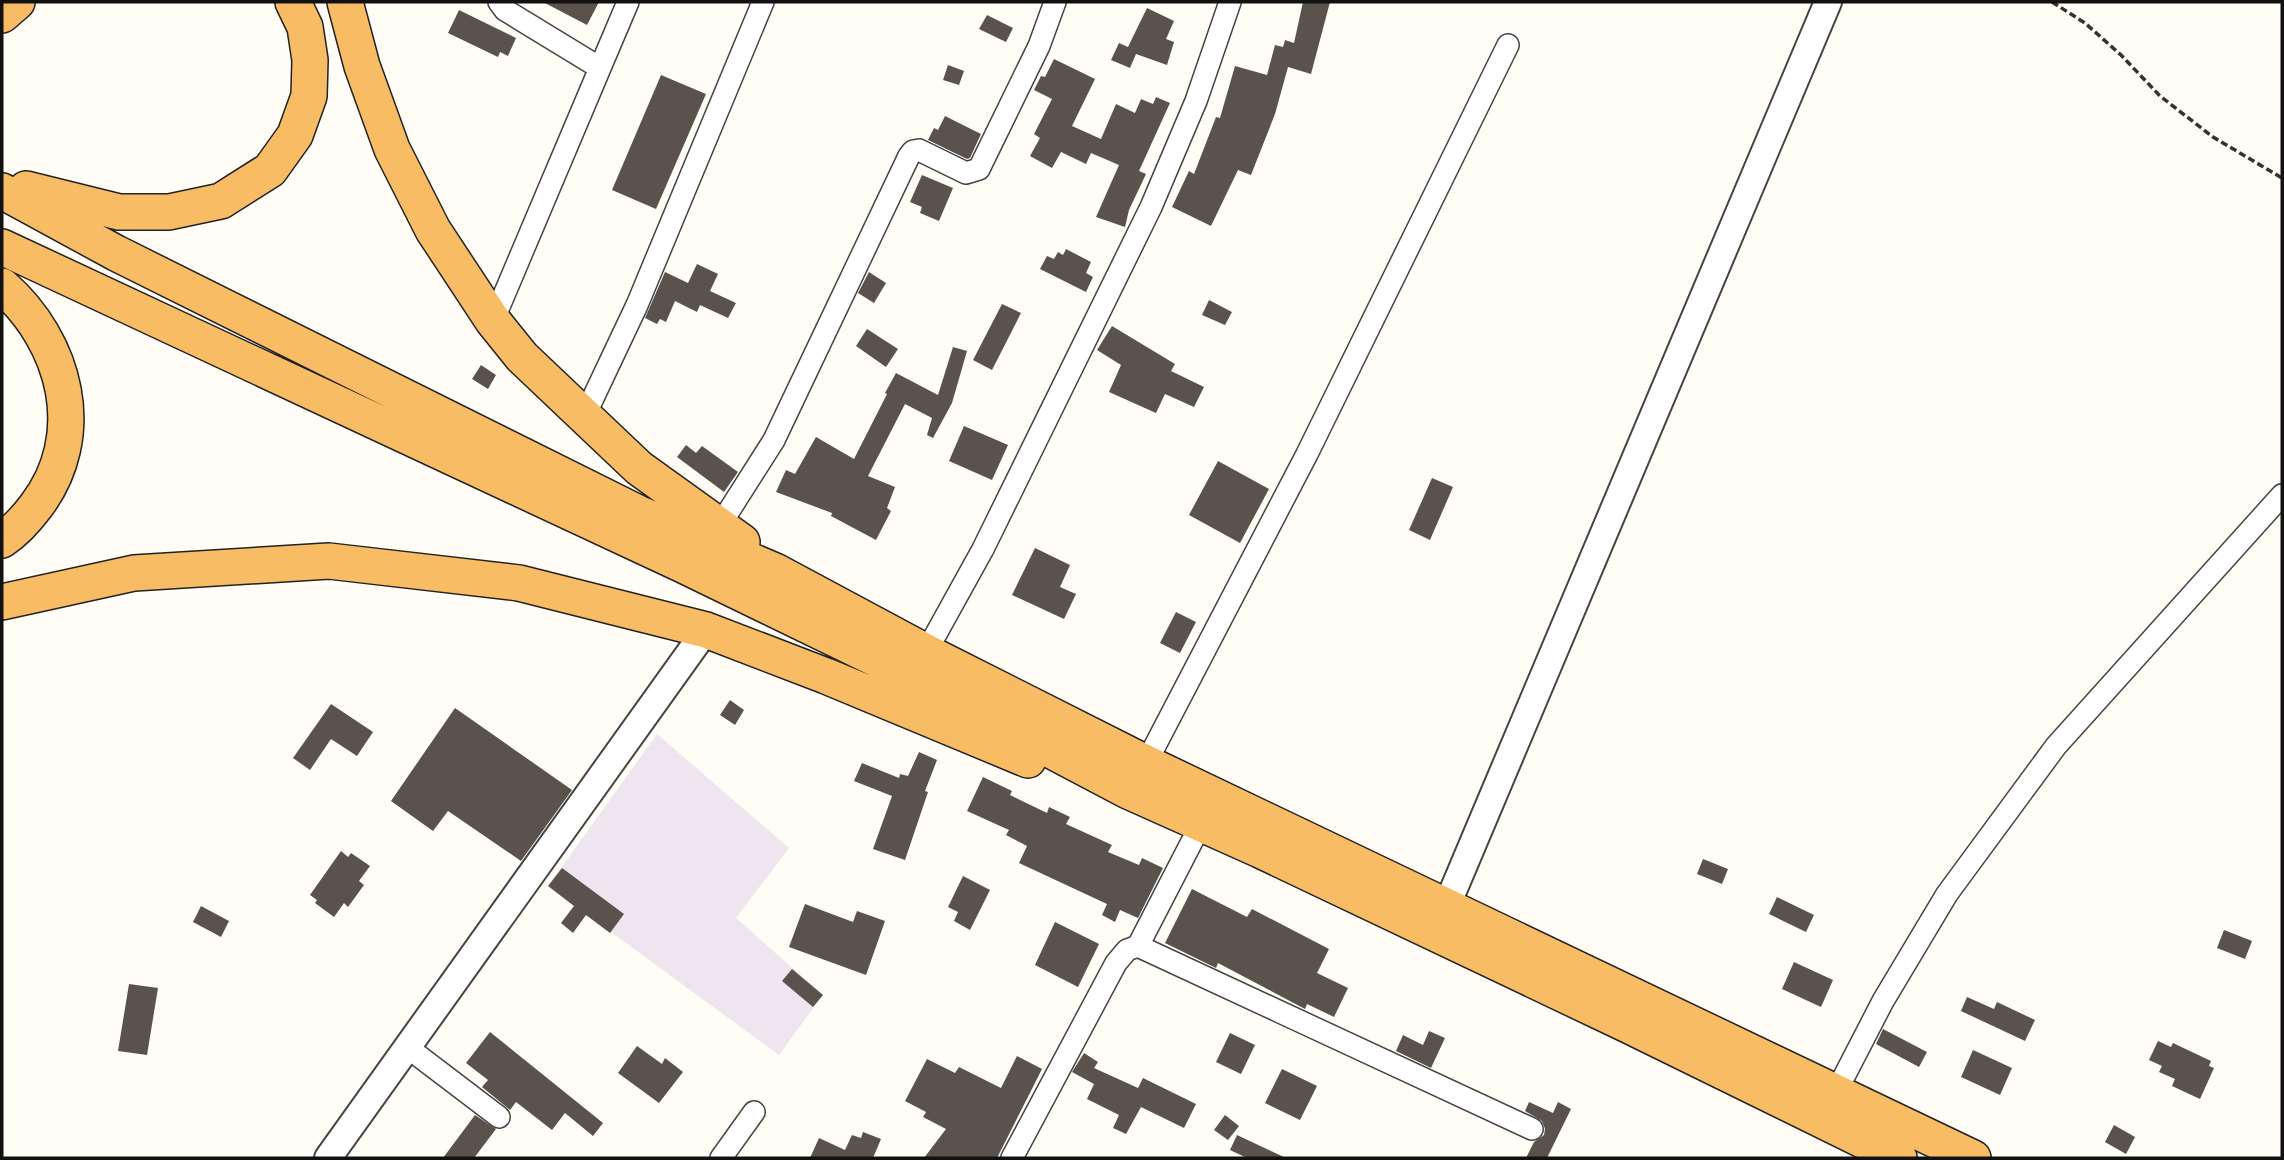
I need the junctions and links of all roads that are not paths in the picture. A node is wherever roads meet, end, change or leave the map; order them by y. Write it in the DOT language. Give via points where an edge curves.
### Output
graph roads {
  1 [pos="17,2"];
  2 [pos="293,2"];
  3 [pos="345,2"];
  4 [pos="499,2"];
  5 [pos="628,2"];
  6 [pos="764,2"];
  7 [pos="1055,2"];
  8 [pos="1230,2"];
  9 [pos="1828,2"];
  10 [pos="2,15"];
  11 [pos="1508,45"];
  12 [pos="600,68"];
  13 [pos="2,185"];
  14 [pos="2,191"];
  15 [pos="2,247"];
  16 [pos="2,286"];
  17 [pos="493,321"];
  18 [pos="584,417"];
  19 [pos="2282,495"];
  20 [pos="720,525"];
  21 [pos="2,540"];
  22 [pos="775,572"];
  23 [pos="2,602"];
  24 [pos="706,630"];
  25 [pos="926,652"];
  26 [pos="1137,777"];
  27 [pos="1201,824"];
  28 [pos="1447,905"];
  29 [pos="1138,946"];
  30 [pos="407,1047"];
  31 [pos="1836,1092"];
  32 [pos="754,1112"];
  33 [pos="499,1117"];
  34 [pos="1532,1129"];
  35 [pos="328,1158"];
  36 [pos="721,1158"];
  37 [pos="1012,1158"];
  38 [pos="1899,1158"];
  39 [pos="1973,1158"];
  1 -- 10 [label="highway"];
  2 -- 13 [label="highway" via="305,27 310,60 309,96 295,135 270,170 221,201 169,212 120,212"];
  3 -- 17 [label="highway" via="392,149 433,230"];
  4 -- 12 [label="street"];
  5 -- 12 [label="street"];
  6 -- 18 [label="street"];
  7 -- 20 [label="street" via="1039,46 979,169 966,173 919,150 909,156 774,440"];
  8 -- 25 [label="street" via="1196,102 1151,207 989,537"];
  9 -- 28 [label="street"];
  11 -- 26 [label="street" via="1307,454"];
  12 -- 17 [label="street"];
  14 -- 22 [label="highway" via="116,253 638,513"];
  15 -- 26 [label="highway" via="891,666"];
  16 -- 21 [label="highway" via="38,327 53,355 67,410 64,451 50,488"];
  17 -- 18 [label="highway" via="522,357"];
  18 -- 20 [label="highway" via="639,468"];
  19 -- 31 [label="street" via="2056,746 1947,894 1883,1001"];
  20 -- 22 [label="highway"];
  22 -- 25 [label="highway"];
  23 -- 24 [label="highway" via="134,573 330,561 519,583"];
  24 -- 26 [label="highway" via="1015,756"];
  24 -- 30 [label="street"];
  25 -- 26 [label="highway"];
  26 -- 27 [label="highway"];
  26 -- 28 [label="highway"];
  27 -- 29 [label="street"];
  27 -- 38 [label="highway"];
  28 -- 31 [label="highway"];
  29 -- 34 [label="street"];
  29 -- 37 [label="street" via="1127,950 1116,963"];
  30 -- 33 [label="street"];
  30 -- 35 [label="street"];
  31 -- 39 [label="highway"];
  32 -- 36 [label="street"];
}
